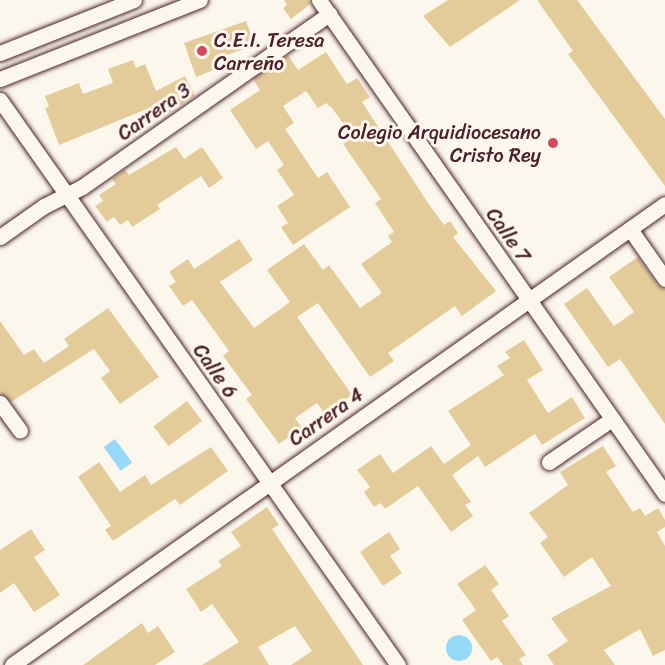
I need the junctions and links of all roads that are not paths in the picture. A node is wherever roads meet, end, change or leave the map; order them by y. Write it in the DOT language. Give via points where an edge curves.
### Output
graph roads {
  1 [pos="134,0"];
  2 [pos="200,0"];
  3 [pos="319,0"];
  4 [pos="328,14"];
  5 [pos="0,53"];
  6 [pos="0,79"];
  7 [pos="0,100"];
  8 [pos="67,196"];
  9 [pos="665,204"];
  10 [pos="630,229"];
  11 [pos="0,237"];
  12 [pos="665,279"];
  13 [pos="528,301"];
  14 [pos="0,403"];
  15 [pos="612,419"];
  16 [pos="20,431"];
  17 [pos="549,462"];
  18 [pos="269,483"];
  19 [pos="665,494"];
  20 [pos="12,665"];
  21 [pos="398,665"];
  1 -- 5 [label="street"];
  2 -- 6 [label="street"];
  3 -- 4 [label="street, Calle 7"];
  4 -- 8 [label="street, Carrera 3"];
  4 -- 13 [label="street, Calle 7"];
  7 -- 8 [label="street, Calle 6"];
  8 -- 11 [label="street, Carrera 3" via="44,206"];
  8 -- 18 [label="street, Calle 6"];
  9 -- 10 [label="street, Carrera 4"];
  10 -- 12 [label="street"];
  10 -- 13 [label="street, Carrera 4"];
  13 -- 15 [label="street, Calle 7"];
  13 -- 18 [label="street, Carrera 4"];
  14 -- 16 [label="street"];
  15 -- 17 [label="street"];
  15 -- 19 [label="street, Calle 7"];
  18 -- 20 [label="street, Carrera 4"];
  18 -- 21 [label="street, Calle 6"];
}
